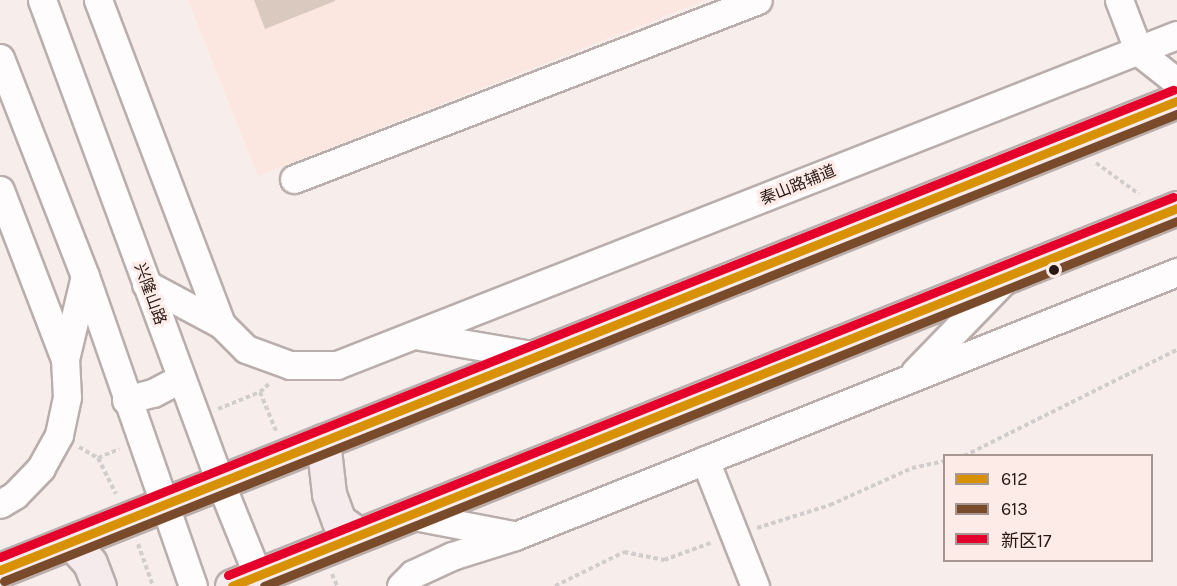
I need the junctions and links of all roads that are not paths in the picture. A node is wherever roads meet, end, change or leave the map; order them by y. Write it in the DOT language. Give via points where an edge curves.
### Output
graph roads {
  1 [pos="42,0"];
  2 [pos="98,0"];
  3 [pos="758,0"];
  4 [pos="1119,0"];
  5 [pos="1177,35"];
  6 [pos="1139,52"];
  7 [pos="0,58"];
  8 [pos="1177,82"];
  9 [pos="1177,101"];
  10 [pos="294,179"];
  11 [pos="0,190"];
  12 [pos="1171,210"];
  13 [pos="1177,272"];
  14 [pos="1008,275"];
  15 [pos="85,276"];
  16 [pos="146,284"];
  17 [pos="221,324"];
  18 [pos="419,336"];
  19 [pos="537,356"];
  20 [pos="65,359"];
  21 [pos="181,378"];
  22 [pos="908,379"];
  23 [pos="126,400"];
  24 [pos="323,441"];
  25 [pos="705,460"];
  26 [pos="220,482"];
  27 [pos="0,504"];
  28 [pos="162,506"];
  29 [pos="409,515"];
  30 [pos="359,535"];
  31 [pos="514,536"];
  32 [pos="71,542"];
  33 [pos="0,570"];
  34 [pos="250,583"];
  35 [pos="99,586"];
  36 [pos="193,586"];
  37 [pos="401,586"];
  38 [pos="755,586"];
  1 -- 16 [label="street, 兴隆山路"];
  2 -- 17 [label="street"];
  3 -- 10 [label="street"];
  4 -- 6 [label="street"];
  5 -- 6 [label="street, 秦山路辅道"];
  6 -- 8 [label="street"];
  6 -- 18 [label="street, 秦山路辅道" via="1037,89"];
  7 -- 15 [label="street"];
  9 -- 19 [label="main road"];
  11 -- 20 [label="street"];
  12 -- 14 [label="main road"];
  13 -- 22 [label="street"];
  14 -- 22 [label="street"];
  14 -- 29 [label="main road"];
  15 -- 20 [label="street"];
  15 -- 23 [label="street"];
  16 -- 17 [label="street"];
  16 -- 21 [label="street, 兴隆山路"];
  17 -- 18 [label="street, 秦山路辅道" via="246,349 290,365 337,365"];
  18 -- 19 [label="street"];
  19 -- 24 [label="main road"];
  20 -- 27 [label="street" via="68,397 59,435 41,468 15,495"];
  21 -- 23 [label="street" via="153,393"];
  21 -- 26 [label="street, 兴隆山路"];
  22 -- 25 [label="street"];
  23 -- 28 [label="street"];
  24 -- 26 [label="main road"];
  24 -- 30 [label="main road" via="329,494 339,521"];
  25 -- 31 [label="street"];
  25 -- 38 [label="street"];
  26 -- 28 [label="main road"];
  26 -- 34 [label="street, 兴隆山路"];
  28 -- 32 [label="main road"];
  28 -- 36 [label="street"];
  29 -- 30 [label="main road"];
  29 -- 31 [label="street"];
  30 -- 34 [label="main road"];
  31 -- 37 [label="street" via="452,556 413,574"];
  32 -- 33 [label="main road"];
  32 -- 35 [label="main road" via="90,563"];
}
